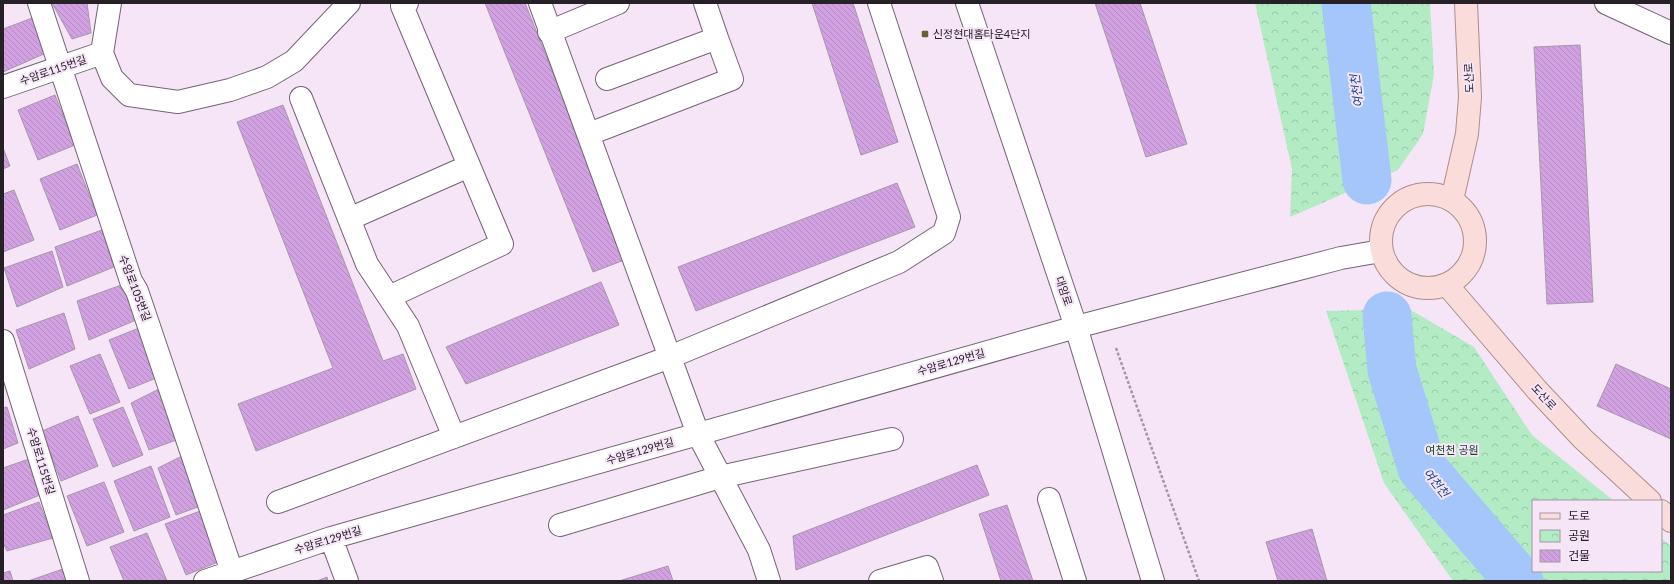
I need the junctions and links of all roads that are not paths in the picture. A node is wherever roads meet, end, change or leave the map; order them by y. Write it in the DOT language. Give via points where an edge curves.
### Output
graph roads {
  1 [pos="40,3"];
  2 [pos="110,3"];
  3 [pos="349,3"];
  4 [pos="407,3"];
  5 [pos="540,3"];
  6 [pos="618,3"];
  7 [pos="705,3"];
  8 [pos="879,3"];
  9 [pos="967,3"];
  10 [pos="1466,3"];
  11 [pos="1606,3"];
  12 [pos="549,32"];
  13 [pos="1671,33"];
  14 [pos="717,38"];
  15 [pos="102,53"];
  16 [pos="62,67"];
  17 [pos="607,79"];
  18 [pos="3,87"];
  19 [pos="301,98"];
  20 [pos="589,134"];
  21 [pos="469,166"];
  22 [pos="1452,200"];
  23 [pos="349,219"];
  24 [pos="1381,251"];
  25 [pos="1447,285"];
  26 [pos="389,297"];
  27 [pos="1076,327"];
  28 [pos="3,341"];
  29 [pos="670,357"];
  30 [pos="698,434"];
  31 [pos="454,437"];
  32 [pos="892,439"];
  33 [pos="720,477"];
  34 [pos="1049,498"];
  35 [pos="1649,500"];
  36 [pos="278,502"];
  37 [pos="1662,512"];
  38 [pos="1671,521"];
  39 [pos="560,524"];
  40 [pos="331,538"];
  41 [pos="232,572"];
  42 [pos="78,581"];
  43 [pos="205,581"];
  44 [pos="346,581"];
  45 [pos="769,581"];
  46 [pos="880,581"];
  47 [pos="932,581"];
  48 [pos="1075,581"];
  49 [pos="1154,581"];
  1 -- 16 [label="street, 수암로105번길"];
  2 -- 15 [label="street"];
  3 -- 15 [label="street" via="294,61 267,77 230,90 178,102 129,95 112,78"];
  4 -- 21 [label="street" via="402,6"];
  5 -- 12 [label="street"];
  6 -- 12 [label="street"];
  7 -- 14 [label="street"];
  8 -- 29 [label="street" via="949,217 944,232 898,262"];
  9 -- 27 [label="street, 대암로"];
  10 -- 22 [label="main road, 도산로" via="1470,97 1466,134"];
  11 -- 13 [label="street"];
  12 -- 20 [label="street"];
  14 -- 17 [label="street"];
  14 -- 20 [label="street" via="732,79"];
  15 -- 16 [label="street, 수암로115번길"];
  16 -- 18 [label="street, 수암로115번길"];
  16 -- 41 [label="street, 수암로105번길" via="131,281 138,291"];
  19 -- 23 [label="street"];
  20 -- 29 [label="street"];
  21 -- 23 [label="street"];
  21 -- 26 [label="street" via="502,244"];
  22 -- 24 [label="main road" via="1440,195 1423,194 1406,199 1390,212 1380,234"];
  22 -- 25 [label="main road" via="1464,210 1473,227 1475,252 1462,274"];
  23 -- 26 [label="street" via="367,264"];
  24 -- 25 [label="main road" via="1387,267 1410,286 1430,289"];
  24 -- 27 [label="street, 수암로129번길" via="1342,258"];
  25 -- 35 [label="main road, 도산로" via="1537,390 1583,439"];
  26 -- 31 [label="street" via="408,326"];
  27 -- 30 [label="street, 수암로129번길"];
  27 -- 49 [label="street, 대암로"];
  28 -- 42 [label="street, 수암로115번길"];
  29 -- 30 [label="street"];
  29 -- 31 [label="street"];
  30 -- 33 [label="street"];
  30 -- 40 [label="street, 수암로129번길"];
  31 -- 36 [label="street"];
  32 -- 33 [label="street"];
  33 -- 39 [label="street"];
  33 -- 45 [label="street" via="759,550"];
  34 -- 48 [label="street"];
  37 -- 38 [label="main road"];
  40 -- 41 [label="street, 수암로129번길"];
  40 -- 44 [label="street"];
  41 -- 43 [label="street, 수암로129번길"];
  46 -- 47 [label="street" via="927,567"];
}
